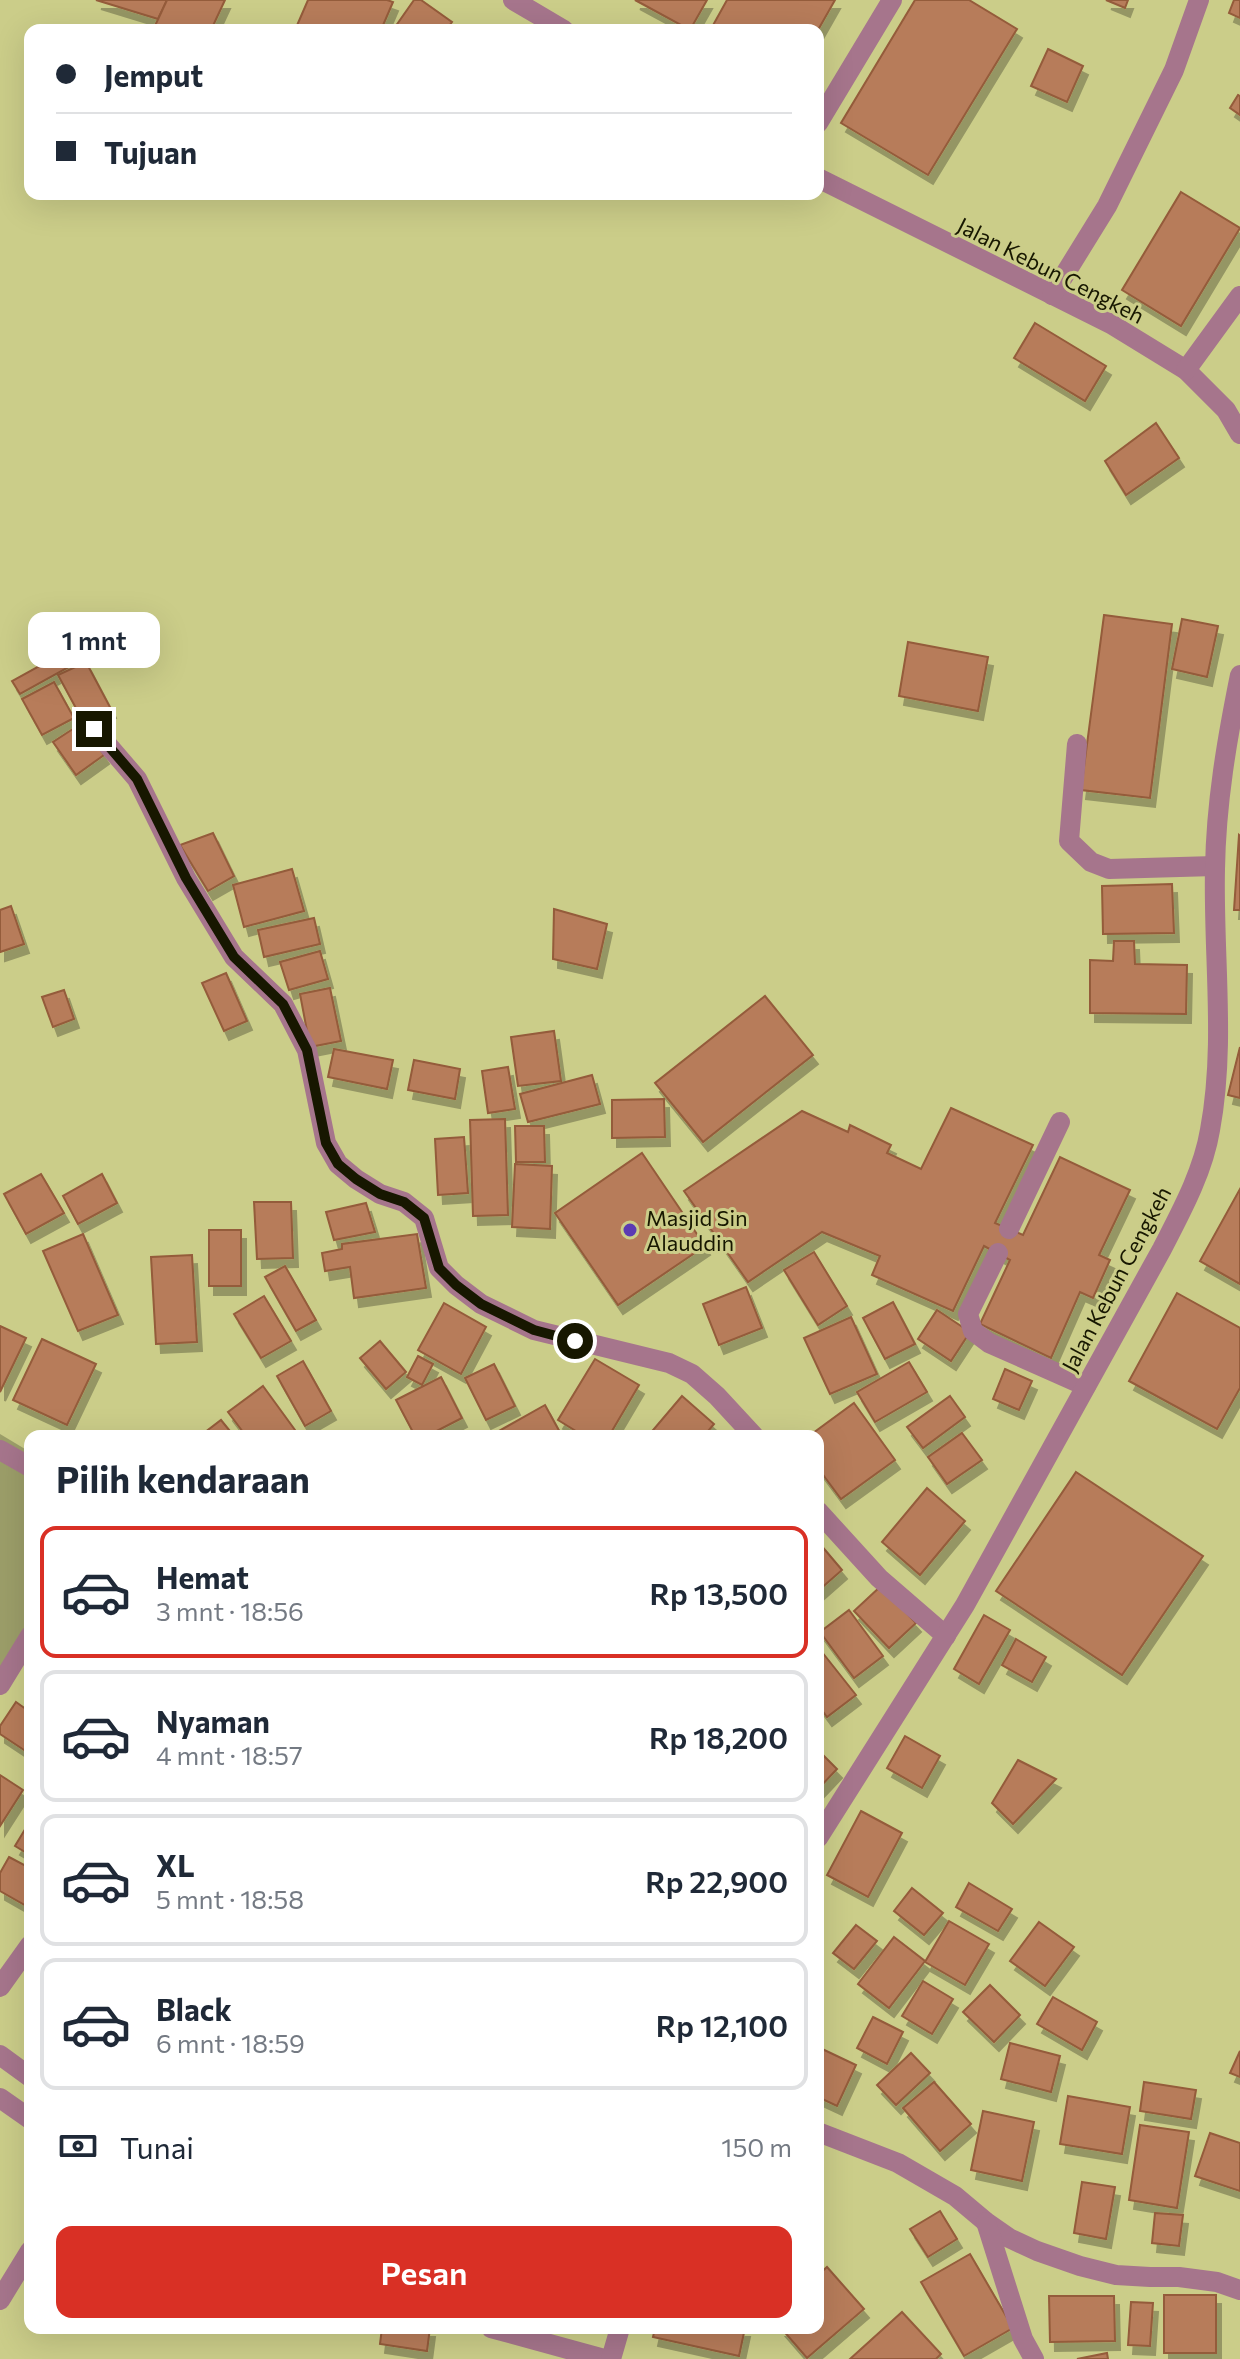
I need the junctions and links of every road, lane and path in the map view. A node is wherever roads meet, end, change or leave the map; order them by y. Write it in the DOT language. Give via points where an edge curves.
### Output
graph roads {
  1 [pos="513,0"];
  2 [pos="892,0"];
  3 [pos="1199,0"];
  4 [pos="554,24"];
  5 [pos="824,113"];
  6 [pos="824,181"];
  7 [pos="1052,295"];
  8 [pos="1240,296"];
  9 [pos="1186,370"];
  10 [pos="1240,434"];
  11 [pos="1240,675"];
  12 [pos="94,729"];
  13 [pos="1077,744"];
  14 [pos="1215,866"];
  15 [pos="1060,1122"];
  16 [pos="1009,1229"];
  17 [pos="998,1253"];
  18 [pos="1086,1386"];
  19 [pos="748,1430"];
  20 [pos="0,1450"];
  21 [pos="24,1464"];
  22 [pos="824,1518"];
  23 [pos="946,1636"];
  24 [pos="24,1646"];
  25 [pos="0,1685"];
  26 [pos="824,1819"];
  27 [pos="24,1953"];
  28 [pos="0,1987"];
  29 [pos="0,2055"];
  30 [pos="24,2073"];
  31 [pos="0,2098"];
  32 [pos="24,2115"];
  33 [pos="824,2134"];
  34 [pos="986,2222"];
  35 [pos="24,2261"];
  36 [pos="1240,2290"];
  37 [pos="0,2300"];
  38 [pos="513,2334"];
  39 [pos="618,2334"];
  40 [pos="604,2359"];
  41 [pos="611,2359"];
  42 [pos="1034,2359"];
  1 -- 4 [label="street"];
  2 -- 5 [label="street"];
  3 -- 7 [label="street" via="1174,70 1114,192"];
  6 -- 7 [label="street, Jalan Kebun Cengkeh"];
  7 -- 9 [label="street, Jalan Kebun Cengkeh"];
  8 -- 9 [label="street"];
  9 -- 10 [label="street, Jalan Kebun Cengkeh" via="1226,410"];
  11 -- 14 [label="street, Jalan Kebun Cengkeh" via="1224,750"];
  12 -- 19 [label="street" via="137,779 186,878 234,957 283,1004 307,1050 326,1143 338,1164 424,1218 439,1268 481,1304 534,1330 669,1363 692,1374"];
  13 -- 14 [label="street" via="1069,841 1091,862 1109,869"];
  14 -- 18 [label="street, Jalan Kebun Cengkeh" via="1219,1020 1210,1131 1187,1201"];
  15 -- 16 [label="street"];
  17 -- 18 [label="street" via="968,1314 973,1331"];
  18 -- 23 [label="street, Jalan Kebun Cengkeh"];
  20 -- 21 [label="street"];
  22 -- 23 [label="street" via="879,1578"];
  23 -- 26 [label="street, Jalan Kebun Cengkeh"];
  24 -- 25 [label="street"];
  27 -- 28 [label="street"];
  29 -- 30 [label="street"];
  31 -- 32 [label="street"];
  33 -- 34 [label="street" via="898,2163 955,2196"];
  34 -- 36 [label="street" via="1009,2238 1080,2266 1116,2275 1217,2282"];
  34 -- 42 [label="street"];
  35 -- 37 [label="street"];
  38 -- 40 [label="street"];
  39 -- 41 [label="street"];
}
